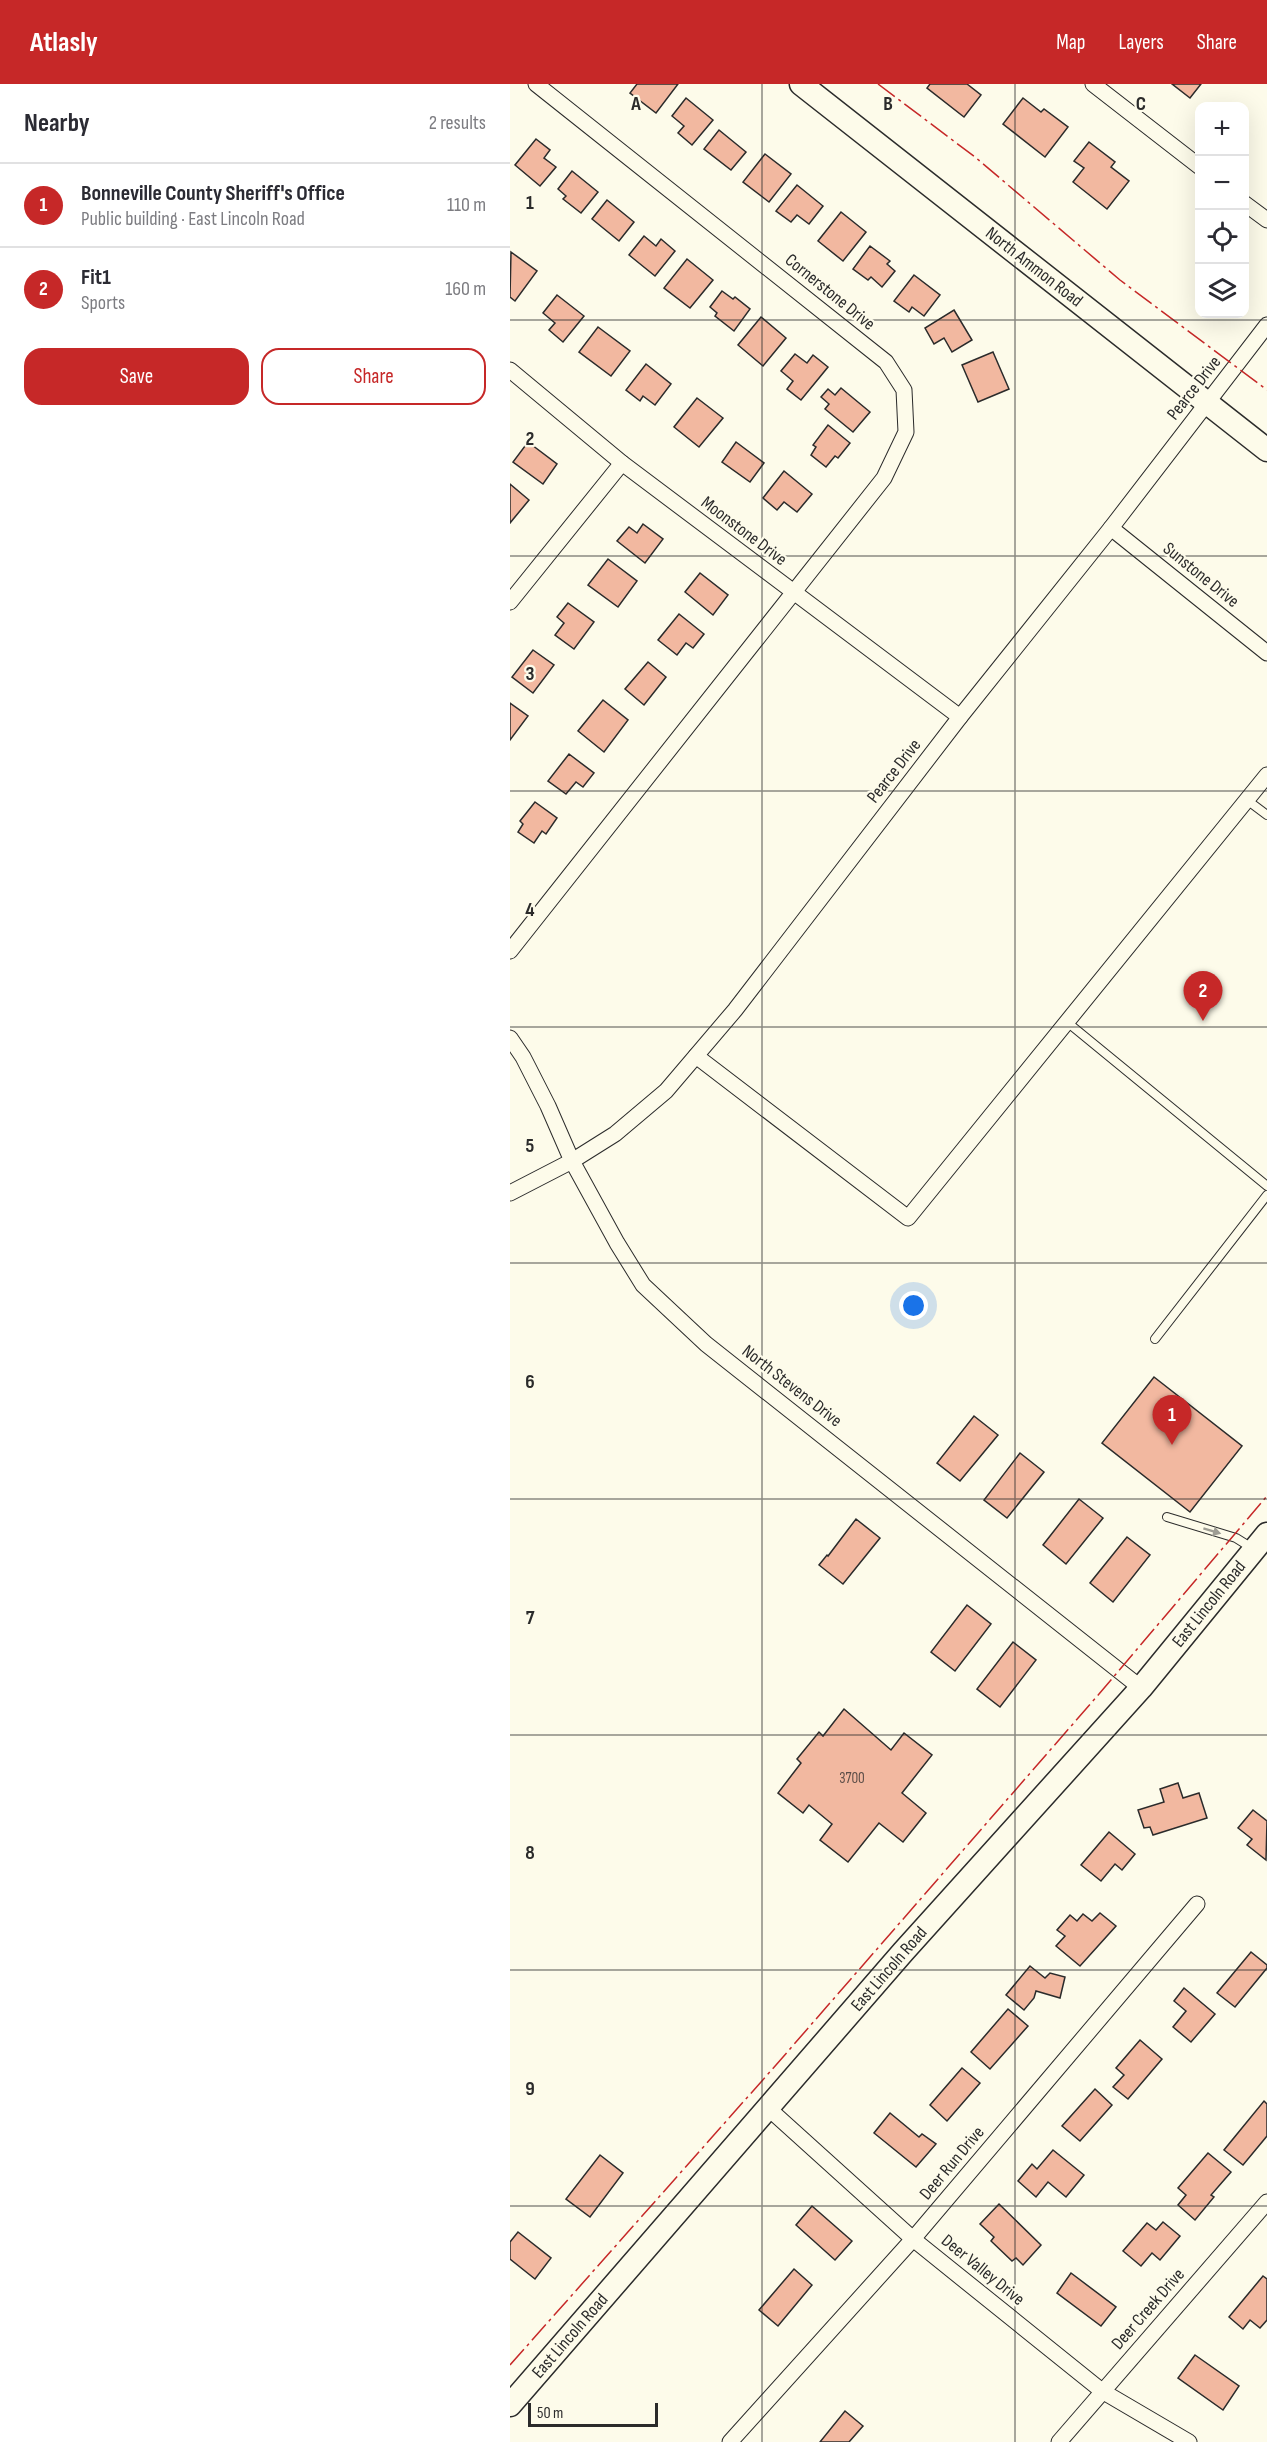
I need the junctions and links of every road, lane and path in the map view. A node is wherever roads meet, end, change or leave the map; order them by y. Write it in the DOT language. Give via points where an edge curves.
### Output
graph roads {
  1 [pos="536,84"];
  2 [pos="801,84"];
  3 [pos="1093,84"];
  4 [pos="1195,163"];
  5 [pos="1249,206"];
  6 [pos="1267,220"];
  7 [pos="1267,325"];
  8 [pos="510,370"];
  9 [pos="1206,403"];
  10 [pos="1267,450"];
  11 [pos="622,463"];
  12 [pos="1111,528"];
  13 [pos="794,593"];
  14 [pos="510,602"];
  15 [pos="1267,653"];
  16 [pos="960,717"];
  17 [pos="1267,775"];
  18 [pos="1247,800"];
  19 [pos="1267,815"];
  20 [pos="510,951"];
  21 [pos="1067,1022"];
  22 [pos="510,1038"];
  23 [pos="696,1056"];
  24 [pos="572,1161"];
  25 [pos="1267,1186"];
  26 [pos="510,1193"];
  27 [pos="1267,1195"];
  28 [pos="1155,1339"];
  29 [pos="1167,1517"];
  30 [pos="1263,1548"];
  31 [pos="1141,1688"];
  32 [pos="1197,1904"];
  33 [pos="768,2108"];
  34 [pos="1267,2202"];
  35 [pos="913,2239"];
  36 [pos="1102,2391"];
  37 [pos="510,2405"];
  38 [pos="730,2442"];
  39 [pos="1059,2442"];
  40 [pos="1190,2442"];
  1 -- 13 [label="street, Cornerstone Drive" via="886,362 904,390 906,432 884,478"];
  2 -- 9 [label="main road, North Ammon Road"];
  3 -- 4 [label="street"];
  5 -- 6 [label="street"];
  7 -- 9 [label="street, Pearce Drive"];
  8 -- 11 [label="street, Moonstone Drive"];
  9 -- 10 [label="main road, North Ammon Road"];
  9 -- 12 [label="street, Pearce Drive"];
  11 -- 13 [label="street, Moonstone Drive"];
  11 -- 14 [label="street"];
  12 -- 15 [label="street, Sunstone Drive"];
  12 -- 16 [label="street, Pearce Drive"];
  13 -- 16 [label="street, Moonstone Drive"];
  13 -- 20 [label="street, Cornerstone Drive"];
  16 -- 23 [label="street, Pearce Drive"];
  17 -- 18 [label="street"];
  18 -- 19 [label="lane"];
  18 -- 21 [label="street"];
  21 -- 23 [label="street" via="908,1218"];
  21 -- 25 [label="lane"];
  22 -- 24 [label="street, North Stevens Drive" via="538,1086"];
  23 -- 24 [label="street, Pearce Drive" via="666,1091 615,1134"];
  24 -- 26 [label="street, Pearce Drive"];
  24 -- 31 [label="street, North Stevens Drive" via="643,1285 698,1336"];
  27 -- 28 [label="lane"];
  29 -- 30 [label="lane, one-way"];
  30 -- 31 [label="main road, East Lincoln Road"];
  31 -- 33 [label="main road, East Lincoln Road"];
  32 -- 35 [label="street, Deer Run Drive"];
  33 -- 35 [label="street, Deer Valley Drive"];
  33 -- 37 [label="main road, East Lincoln Road"];
  34 -- 36 [label="street, Deer Creek Drive"];
  35 -- 36 [label="street, Deer Valley Drive"];
  35 -- 38 [label="street, Deer Run Drive"];
  36 -- 39 [label="street, Deer Creek Drive"];
  36 -- 40 [label="street, Deer Valley Drive"];
}
